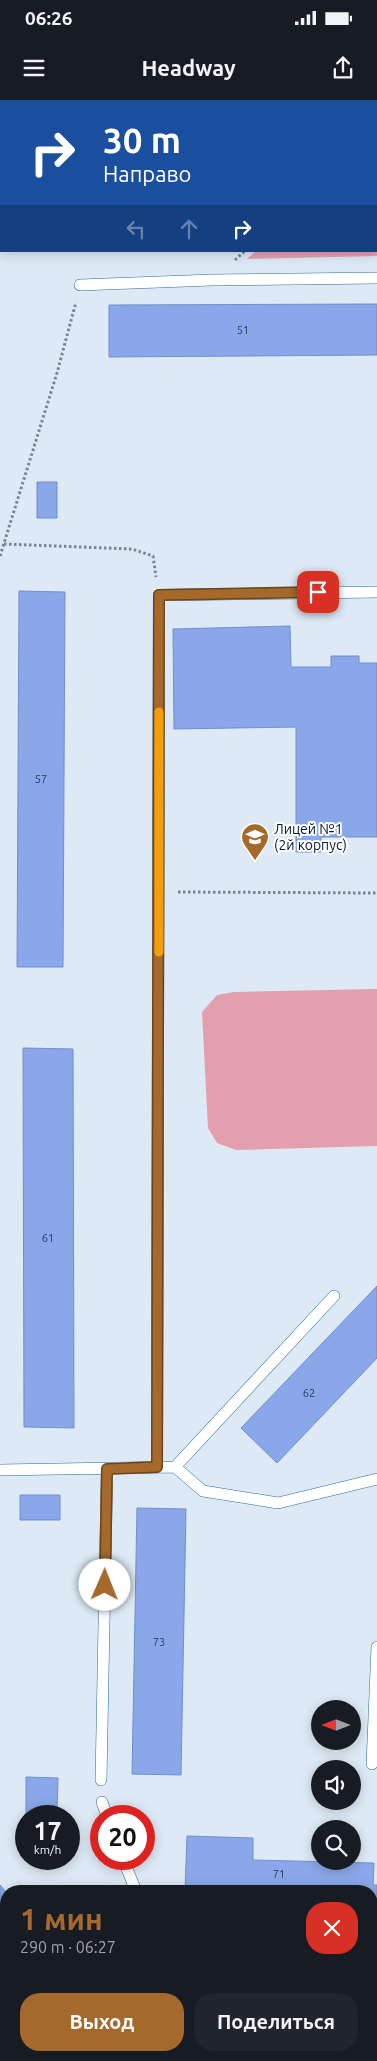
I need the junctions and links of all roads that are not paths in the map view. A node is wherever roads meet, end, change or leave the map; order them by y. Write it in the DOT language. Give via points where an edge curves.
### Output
graph roads {
  1 [pos="377,278"];
  2 [pos="80,285"];
  3 [pos="377,592"];
  4 [pos="334,1296"];
  5 [pos="157,1467"];
  6 [pos="175,1467"];
  7 [pos="107,1469"];
  8 [pos="0,1470"];
  9 [pos="377,1479"];
  10 [pos="377,1647"];
  11 [pos="372,1764"];
  12 [pos="101,1780"];
  13 [pos="102,1802"];
  14 [pos="103,1805"];
  15 [pos="127,1870"];
  16 [pos="134,1885"];
  1 -- 2 [label="lane"];
  3 -- 5 [label="lane" via="159,595"];
  4 -- 6 [label="lane"];
  5 -- 6 [label="lane"];
  5 -- 7 [label="lane"];
  6 -- 9 [label="lane" via="203,1491 278,1503"];
  7 -- 8 [label="lane"];
  7 -- 12 [label="lane"];
  10 -- 11 [label="lane"];
  13 -- 14 [label="lane"];
  15 -- 16 [label="lane"];
}
